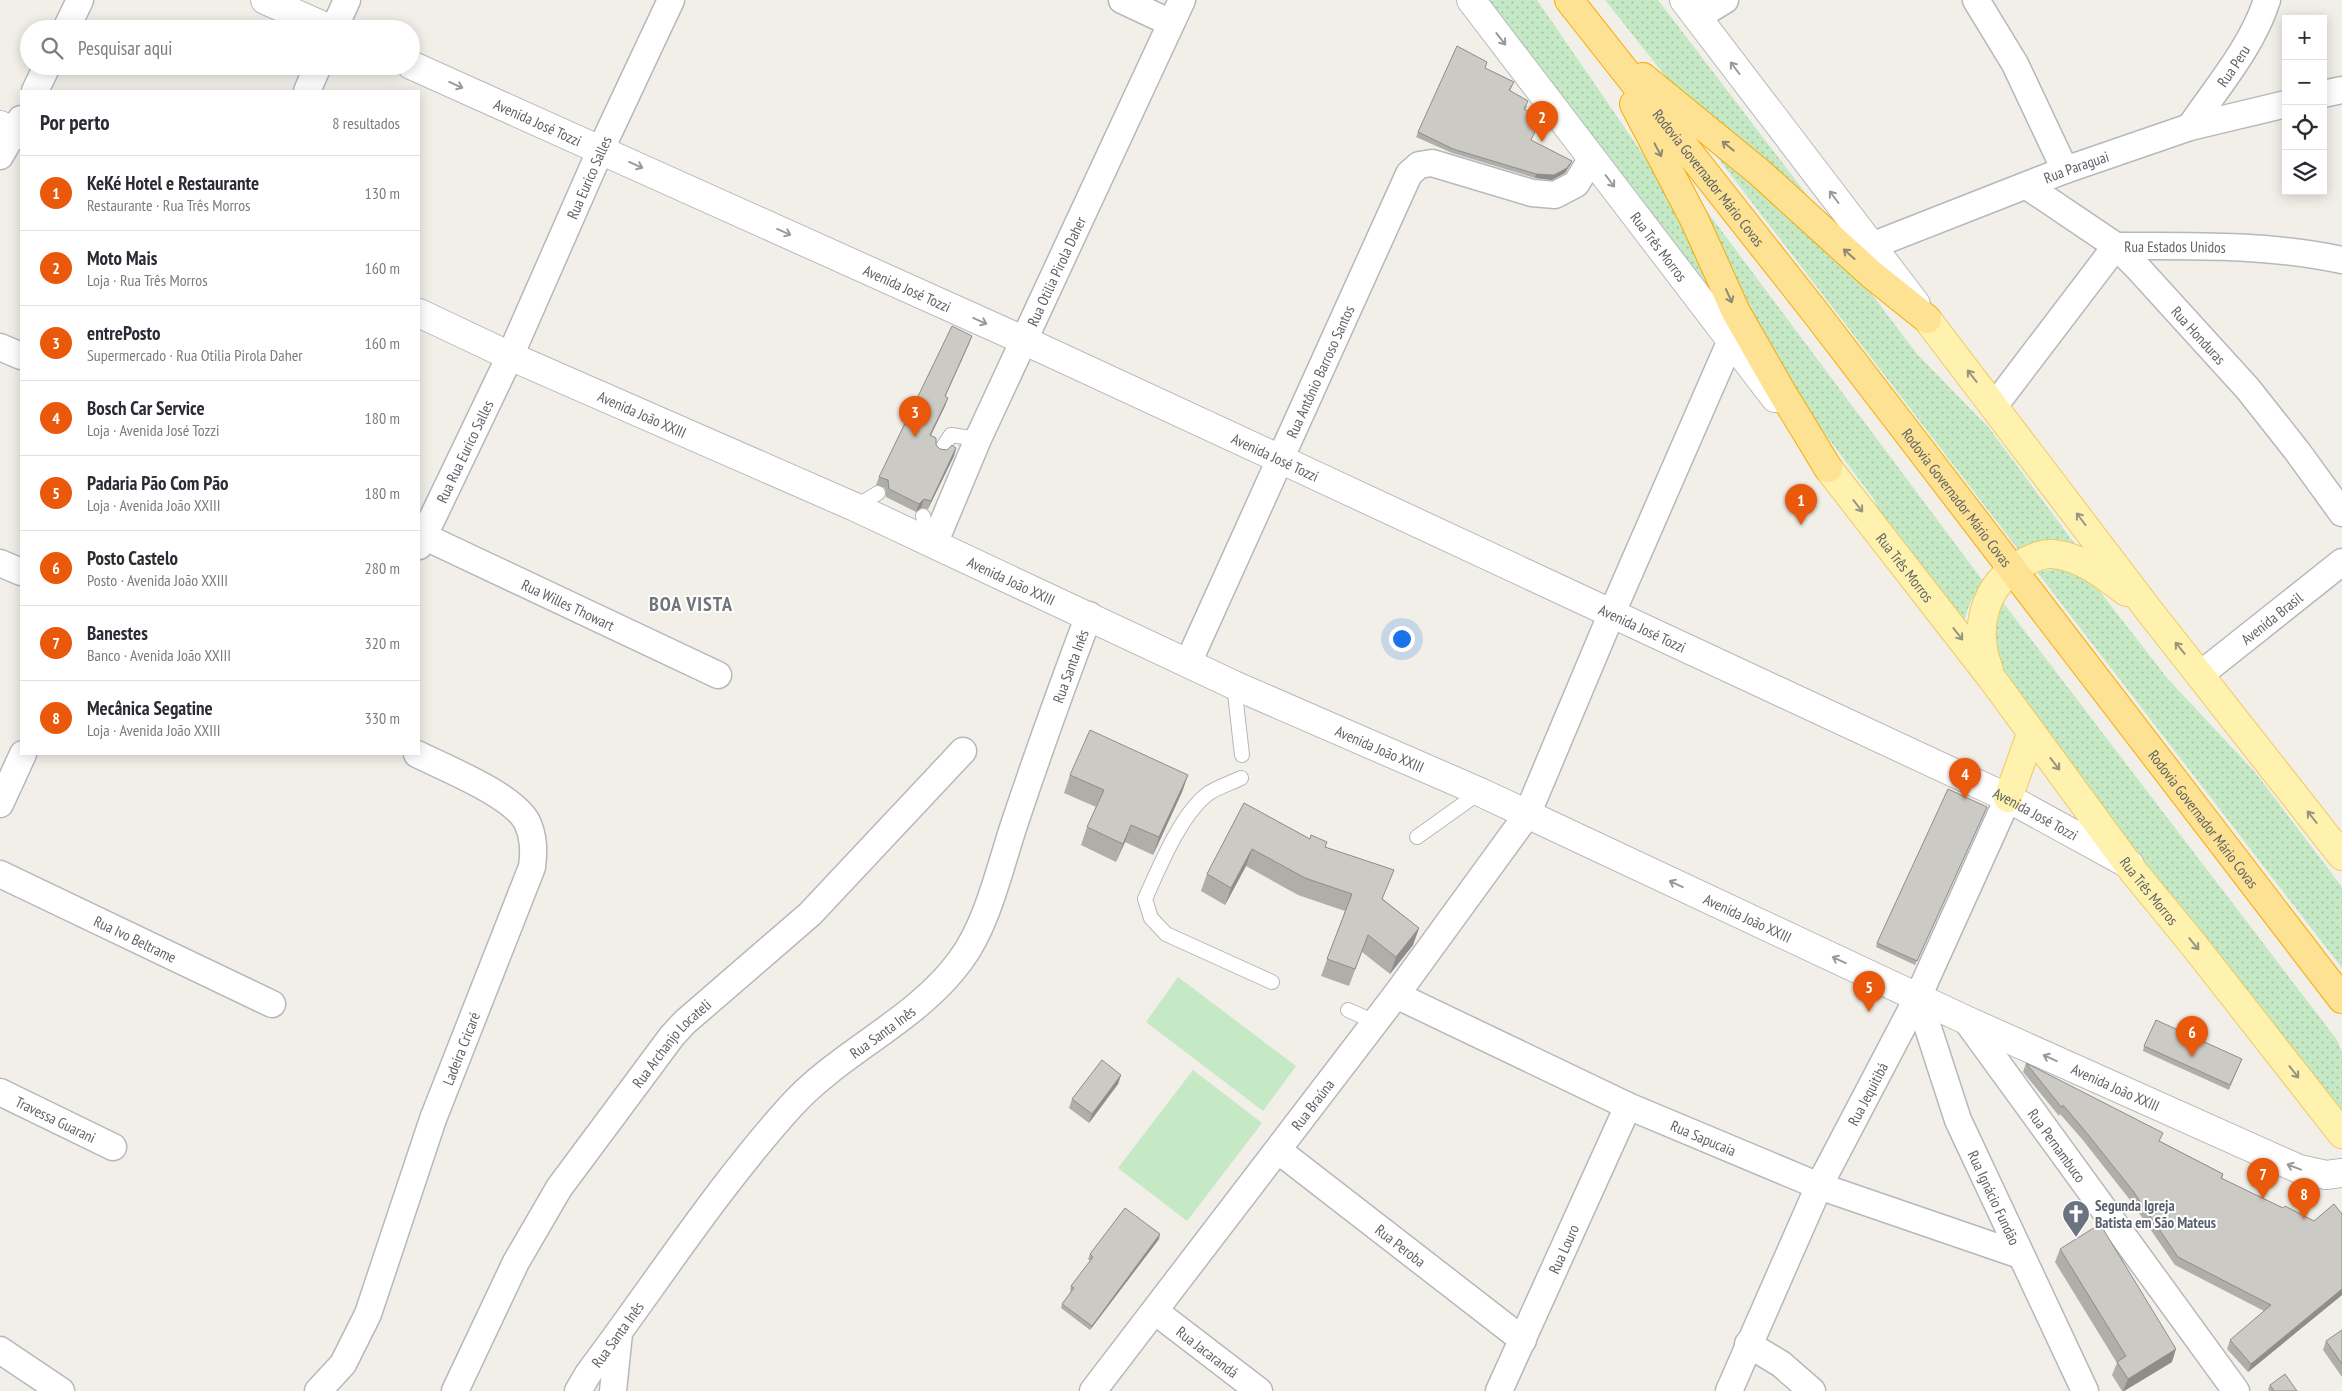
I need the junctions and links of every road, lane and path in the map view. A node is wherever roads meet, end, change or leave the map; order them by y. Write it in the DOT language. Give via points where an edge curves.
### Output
graph roads {
  1 [pos="80,0"];
  2 [pos="265,0"];
  3 [pos="347,0"];
  4 [pos="671,0"];
  5 [pos="1122,0"];
  6 [pos="1182,0"];
  7 [pos="1471,0"];
  8 [pos="1569,0"];
  9 [pos="1725,0"];
  10 [pos="1976,0"];
  11 [pos="2267,0"];
  12 [pos="1690,8"];
  13 [pos="70,20"];
  14 [pos="310,20"];
  15 [pos="338,20"];
  16 [pos="1171,23"];
  17 [pos="1603,45"];
  18 [pos="420,69"];
  19 [pos="43,75"];
  20 [pos="314,75"];
  21 [pos="35,90"];
  22 [pos="307,90"];
  23 [pos="2342,90"];
  24 [pos="2327,93"];
  25 [pos="2282,105"];
  26 [pos="14,128"];
  27 [pos="2190,128"];
  28 [pos="601,149"];
  29 [pos="0,156"];
  30 [pos="1592,158"];
  31 [pos="2065,170"];
  32 [pos="2027,186"];
  33 [pos="1871,246"];
  34 [pos="2116,246"];
  35 [pos="2342,260"];
  36 [pos="420,313"];
  37 [pos="1927,319"];
  38 [pos="1023,340"];
  39 [pos="1731,340"];
  40 [pos="0,347"];
  41 [pos="20,356"];
  42 [pos="510,356"];
  43 [pos="1995,405"];
  44 [pos="978,439"];
  45 [pos="942,450"];
  46 [pos="1280,459"];
  47 [pos="1828,468"];
  48 [pos="878,494"];
  49 [pos="855,507"];
  50 [pos="2342,513"];
  51 [pos="923,516"];
  52 [pos="420,539"];
  53 [pos="932,543"];
  54 [pos="2342,562"];
  55 [pos="0,563"];
  56 [pos="2011,570"];
  57 [pos="20,572"];
  58 [pos="2147,608"];
  59 [pos="1089,615"];
  60 [pos="1611,615"];
  61 [pos="1188,663"];
  62 [pos="2201,674"];
  63 [pos="718,675"];
  64 [pos="1993,680"];
  65 [pos="1234,685"];
  66 [pos="2031,734"];
  67 [pos="963,751"];
  68 [pos="23,755"];
  69 [pos="419,755"];
  70 [pos="1242,756"];
  71 [pos="1241,778"];
  72 [pos="1480,792"];
  73 [pos="2008,798"];
  74 [pos="0,804"];
  75 [pos="1527,814"];
  76 [pos="1417,837"];
  77 [pos="2342,856"];
  78 [pos="2130,865"];
  79 [pos="0,874"];
  80 [pos="1272,982"];
  81 [pos="1396,994"];
  82 [pos="1918,997"];
  83 [pos="2342,999"];
  84 [pos="272,1004"];
  85 [pos="1348,1010"];
  86 [pos="1966,1020"];
  87 [pos="1375,1022"];
  88 [pos="0,1092"];
  89 [pos="1628,1106"];
  90 [pos="2342,1134"];
  91 [pos="113,1147"];
  92 [pos="1278,1150"];
  93 [pos="2342,1173"];
  94 [pos="1819,1186"];
  95 [pos="2020,1255"];
  96 [pos="1156,1312"];
  97 [pos="619,1333"];
  98 [pos="1523,1340"];
  99 [pos="1748,1344"];
  100 [pos="0,1350"];
  101 [pos="60,1391"];
  102 [pos="318,1391"];
  103 [pos="455,1391"];
  104 [pos="578,1391"];
  105 [pos="613,1391"];
  106 [pos="1093,1391"];
  107 [pos="1260,1391"];
  108 [pos="1499,1391"];
  109 [pos="1729,1391"];
  110 [pos="1812,1391"];
  111 [pos="2085,1391"];
  112 [pos="2236,1391"];
  1 -- 13 [label="street"];
  2 -- 14 [label="street"];
  3 -- 15 [label="street"];
  4 -- 28 [label="street, Rua Eurico Salles"];
  5 -- 16 [label="street"];
  6 -- 16 [label="street, Rua Otilia Pirola Daher"];
  7 -- 30 [label="street, Rua Três Morros, one-way"];
  8 -- 17 [label="highway, Rodovia Governador Mário Covas"];
  9 -- 12 [label="street"];
  10 -- 31 [label="street" via="2015,64"];
  11 -- 27 [label="street, Rua Peru" via="2247,44"];
  33 -- 12 [label="street, one-way"];
  16 -- 38 [label="street, Rua Otilia Pirola Daher"];
  37 -- 17 [label="highway, one-way" via="1871,274 1759,172"];
  17 -- 47 [label="highway, one-way" via="1695,220 1736,312"];
  17 -- 56 [label="highway, Rodovia Governador Mário Covas" via="1815,312"];
  18 -- 28 [label="street, Avenida José Tozzi, one-way"];
  19 -- 21 [label="street"];
  20 -- 22 [label="street"];
  23 -- 24 [label="street"];
  25 -- 27 [label="street, Rua Paraguai"];
  26 -- 29 [label="street"];
  27 -- 31 [label="street, Rua Paraguai"];
  28 -- 38 [label="street, Avenida José Tozzi, one-way"];
  28 -- 42 [label="street, Rua Eurico Salles"];
  30 -- 39 [label="street, Rua Três Morros, one-way"];
  30 -- 46 [label="street, Rua Antônio Barroso Santos" via="1576,184 1555,195 1532,193 1441,164 1420,165 1409,174"];
  31 -- 32 [label="street, Rua Paraguai"];
  32 -- 33 [label="street, Rua Paraguai"];
  32 -- 34 [label="street, Rua Honduras"];
  33 -- 37 [label="street"];
  34 -- 35 [label="street, Rua Estados Unidos" via="2227,246 2306,252"];
  34 -- 43 [label="street, Rua Estados Unidos"];
  34 -- 50 [label="street, Rua Honduras" via="2248,389"];
  36 -- 42 [label="street, Avenida João XXIII"];
  43 -- 37 [label="main road, one-way"];
  38 -- 44 [label="street, Rua Otilia Pirola Daher"];
  38 -- 46 [label="street, Avenida José Tozzi"];
  39 -- 47 [label="street, Rua Três Morros"];
  39 -- 60 [label="street, Rua Braúna"];
  40 -- 41 [label="street"];
  42 -- 49 [label="street, Avenida João XXIII"];
  42 -- 52 [label="street, Rua Rua Eurico Salles"];
  58 -- 43 [label="main road, one-way"];
  44 -- 45 [label="lane" via="951,435"];
  44 -- 53 [label="street, Rua Otilia Pirola Daher"];
  46 -- 60 [label="street, Avenida José Tozzi"];
  46 -- 61 [label="street, Rua Antônio Barroso Santos"];
  47 -- 64 [label="main road, Rua Três Morros, one-way"];
  48 -- 49 [label="lane"];
  49 -- 53 [label="street, Avenida João XXIII"];
  51 -- 53 [label="lane"];
  52 -- 63 [label="street, Rua Willes Thowart"];
  53 -- 59 [label="street, Avenida João XXIII"];
  54 -- 62 [label="street, Avenida Brasil"];
  55 -- 57 [label="street"];
  56 -- 58 [label="main road" via="2049,554 2069,556 2107,578"];
  56 -- 64 [label="main road" via="1987,601 1980,630 1983,654"];
  56 -- 83 [label="highway, Rodovia Governador Mário Covas"];
  62 -- 58 [label="main road, one-way"];
  59 -- 61 [label="street, Avenida João XXIII"];
  59 -- 97 [label="street, Rua Santa Inês" via="979,926 961,959 933,992 840,1063 793,1105 736,1171"];
  60 -- 73 [label="street, Avenida José Tozzi"];
  60 -- 75 [label="street, Rua Braúna"];
  61 -- 65 [label="street, Avenida João XXIII"];
  77 -- 62 [label="main road, one-way"];
  64 -- 66 [label="main road, Rua Três Morros"];
  65 -- 70 [label="lane"];
  65 -- 72 [label="street, Avenida João XXIII"];
  66 -- 73 [label="main road"];
  66 -- 78 [label="main road, Rua Três Morros, one-way"];
  67 -- 103 [label="street, Rua Archanjo Locateli" via="810,914 672,1036 559,1188 516,1262"];
  68 -- 74 [label="street"];
  69 -- 102 [label="street, Ladeira Cricaré" via="510,802 527,822 534,845 532,867 433,1118 368,1314 342,1364"];
  71 -- 80 [label="lane" via="1210,793 1196,806 1166,852 1145,899 1151,918 1166,934"];
  72 -- 75 [label="street, Avenida João XXIII"];
  72 -- 76 [label="lane"];
  73 -- 78 [label="street, Avenida José Tozzi"];
  73 -- 82 [label="street, Rua Jequitibá"];
  75 -- 81 [label="street, Rua Braúna"];
  82 -- 75 [label="street, Avenida João XXIII, one-way"];
  78 -- 90 [label="main road, Rua Três Morros, one-way"];
  79 -- 84 [label="street, Rua Ivo Beltrame"];
  81 -- 87 [label="street, Rua Braúna"];
  81 -- 89 [label="street, Rua Sapucaia"];
  82 -- 86 [label="street, Avenida João XXIII"];
  82 -- 94 [label="street, Rua Jequitibá"];
  82 -- 95 [label="street, Rua Ignácio Fundão" via="1958,1120"];
  85 -- 87 [label="lane"];
  93 -- 86 [label="street, Avenida João XXIII, one-way" via="2299,1169"];
  86 -- 112 [label="street, Rua Pernambuco"];
  87 -- 92 [label="street, Rua Braúna"];
  88 -- 91 [label="street, Travessa Guarani"];
  89 -- 94 [label="street, Rua Sapucaia"];
  89 -- 98 [label="street, Rua Louro"];
  92 -- 96 [label="street, Rua Braúna"];
  92 -- 98 [label="street, Rua Peroba"];
  94 -- 95 [label="street, Rua Sapucaia"];
  94 -- 99 [label="street, Rua Jequitibá"];
  95 -- 111 [label="street, Rua Ignácio Fundão"];
  96 -- 106 [label="street, Rua Braúna"];
  96 -- 107 [label="street, Rua Jacarandá"];
  97 -- 104 [label="street, Rua Santa Inês"];
  97 -- 105 [label="street"];
  98 -- 108 [label="street, Rua Louro"];
  99 -- 109 [label="street, Rua Jequitibá"];
  99 -- 110 [label="street" via="1781,1364"];
  100 -- 101 [label="street"];
}
